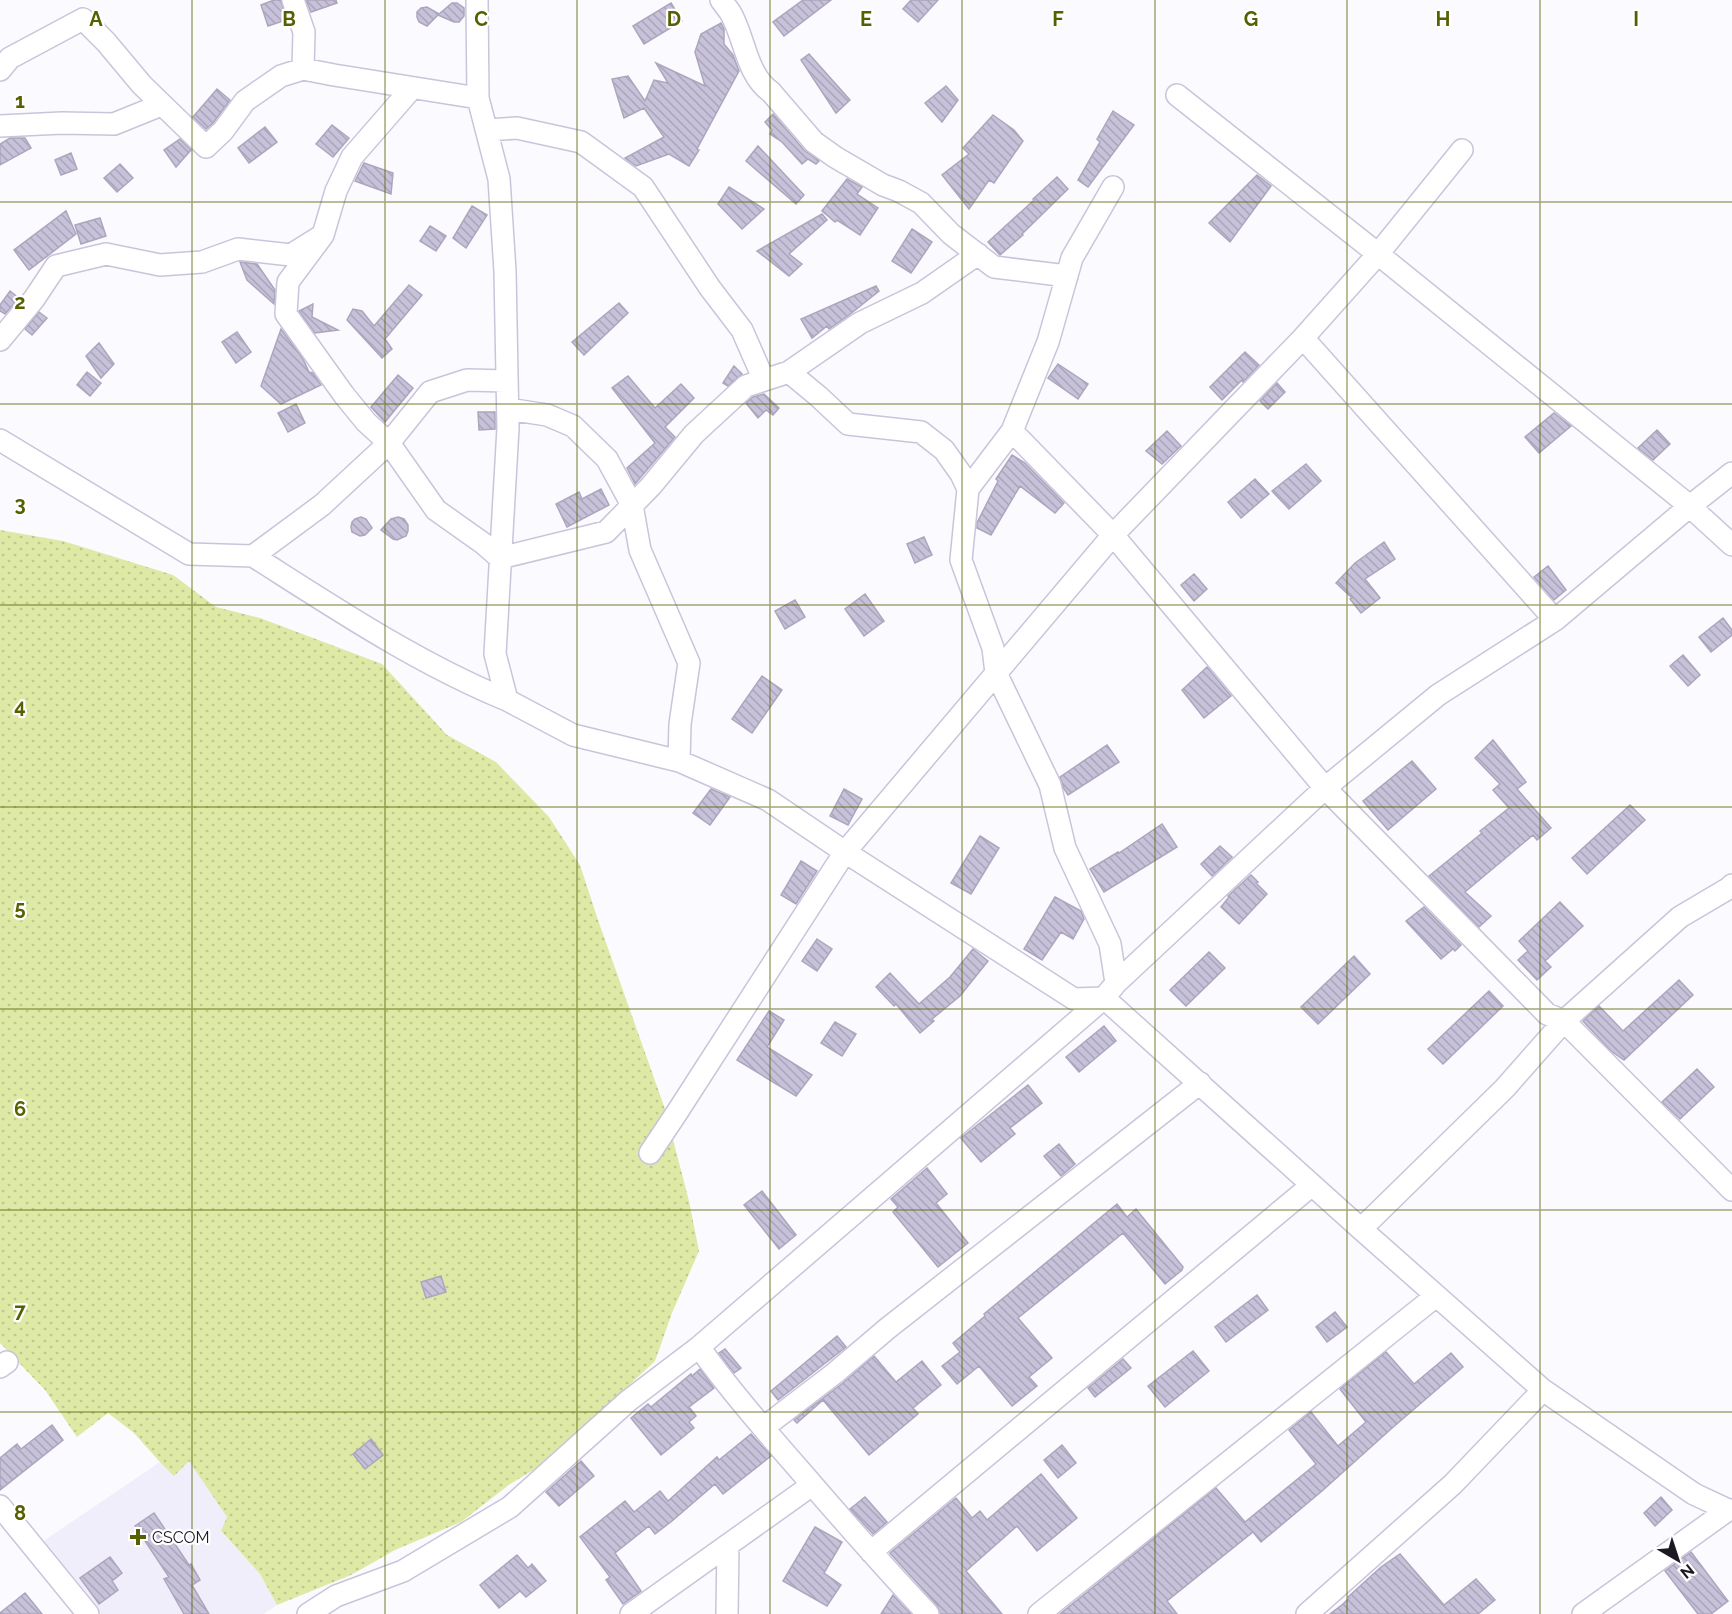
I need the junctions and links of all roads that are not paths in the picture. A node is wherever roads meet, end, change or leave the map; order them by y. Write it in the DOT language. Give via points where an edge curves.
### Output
graph roads {
  1 [pos="293,0"];
  2 [pos="477,0"];
  3 [pos="721,0"];
  4 [pos="79,9"];
  5 [pos="303,69"];
  6 [pos="0,70"];
  7 [pos="412,88"];
  8 [pos="1177,95"];
  9 [pos="478,98"];
  10 [pos="161,105"];
  11 [pos="0,126"];
  12 [pos="487,130"];
  13 [pos="1462,150"];
  14 [pos="1113,187"];
  15 [pos="323,235"];
  16 [pos="978,254"];
  17 [pos="1378,254"];
  18 [pos="1067,276"];
  19 [pos="1303,338"];
  20 [pos="0,339"];
  21 [pos="789,372"];
  22 [pos="764,380"];
  23 [pos="507,381"];
  24 [pos="508,409"];
  25 [pos="1012,431"];
  26 [pos="0,440"];
  27 [pos="388,443"];
  28 [pos="1732,473"];
  29 [pos="968,489"];
  30 [pos="632,505"];
  31 [pos="1690,506"];
  32 [pos="1113,535"];
  33 [pos="1732,545"];
  34 [pos="253,556"];
  35 [pos="500,558"];
  36 [pos="1555,620"];
  37 [pos="996,673"];
  38 [pos="507,700"];
  39 [pos="679,761"];
  40 [pos="1325,788"];
  41 [pos="845,852"];
  42 [pos="1731,888"];
  43 [pos="1110,990"];
  44 [pos="1564,1021"];
  45 [pos="1200,1083"];
  46 [pos="650,1153"];
  47 [pos="1312,1185"];
  48 [pos="1732,1190"];
  49 [pos="1361,1229"];
  50 [pos="1436,1296"];
  51 [pos="699,1347"];
  52 [pos="1543,1390"];
  53 [pos="763,1428"];
  54 [pos="812,1485"];
  55 [pos="0,1506"];
  56 [pos="1730,1510"];
  57 [pos="728,1546"];
  58 [pos="871,1552"];
  59 [pos="81,1612"];
  60 [pos="317,1612"];
  61 [pos="631,1614"];
  62 [pos="726,1614"];
  63 [pos="928,1614"];
  64 [pos="1039,1614"];
  65 [pos="1307,1614"];
  66 [pos="1583,1614"];
  1 -- 5 [label="street" via="304,32"];
  2 -- 9 [label="street"];
  3 -- 16 [label="street" via="730,12 756,76 814,142 867,176 921,203 951,234"];
  4 -- 6 [label="street" via="10,58"];
  4 -- 10 [label="street"];
  5 -- 7 [label="street"];
  5 -- 10 [label="street" via="281,76 245,101 206,147"];
  7 -- 9 [label="street"];
  7 -- 15 [label="street" via="352,157 336,191"];
  8 -- 17 [label="street"];
  9 -- 12 [label="street"];
  10 -- 11 [label="street" via="114,124"];
  12 -- 22 [label="street" via="517,128 581,142 643,187 742,330"];
  12 -- 23 [label="street" via="499,179"];
  13 -- 17 [label="street"];
  14 -- 18 [label="street" via="1072,258"];
  15 -- 20 [label="street" via="291,255 238,249 202,262 160,265 106,254 56,266"];
  15 -- 27 [label="street" via="288,282 286,314 344,395"];
  16 -- 18 [label="street" via="994,267"];
  16 -- 21 [label="street" via="922,293 860,323"];
  17 -- 19 [label="street"];
  17 -- 31 [label="street"];
  18 -- 25 [label="street" via="1048,342"];
  19 -- 32 [label="street"];
  19 -- 36 [label="street"];
  21 -- 22 [label="street"];
  21 -- 29 [label="street" via="848,424 921,432 944,450"];
  22 -- 30 [label="street" via="746,386 694,434"];
  23 -- 24 [label="street"];
  23 -- 27 [label="street" via="467,380 430,392"];
  24 -- 30 [label="street" via="547,415 573,426 608,459"];
  24 -- 35 [label="street"];
  25 -- 29 [label="street"];
  25 -- 32 [label="street"];
  26 -- 34 [label="street" via="189,554"];
  27 -- 34 [label="street" via="322,505"];
  27 -- 35 [label="street" via="435,510"];
  28 -- 31 [label="street"];
  29 -- 37 [label="street" via="961,560 993,648"];
  30 -- 35 [label="street" via="606,532"];
  30 -- 39 [label="street" via="640,550 689,663"];
  31 -- 33 [label="street"];
  31 -- 36 [label="street"];
  32 -- 37 [label="street"];
  32 -- 40 [label="street"];
  34 -- 38 [label="street" via="368,628 468,684"];
  35 -- 38 [label="street" via="495,654"];
  36 -- 40 [label="street" via="1438,695"];
  37 -- 41 [label="street"];
  37 -- 43 [label="street" via="1050,784 1065,848 1110,944"];
  38 -- 39 [label="street" via="573,735"];
  39 -- 41 [label="street" via="768,800"];
  40 -- 43 [label="street"];
  40 -- 44 [label="street" via="1547,1014"];
  41 -- 43 [label="street" via="1074,999"];
  41 -- 46 [label="street"];
  42 -- 44 [label="street" via="1680,917"];
  43 -- 45 [label="street"];
  43 -- 51 [label="street"];
  44 -- 48 [label="street"];
  44 -- 49 [label="street" via="1505,1088"];
  45 -- 47 [label="street"];
  45 -- 53 [label="street"];
  47 -- 49 [label="street"];
  47 -- 58 [label="street"];
  49 -- 50 [label="street"];
  50 -- 52 [label="street"];
  50 -- 64 [label="street"];
  51 -- 53 [label="street"];
  51 -- 60 [label="street" via="628,1401 510,1507 403,1571 336,1596"];
  52 -- 56 [label="street" via="1694,1494"];
  52 -- 65 [label="street" via="1453,1484"];
  53 -- 54 [label="street"];
  54 -- 57 [label="street"];
  54 -- 58 [label="street"];
  55 -- 59 [label="street"];
  56 -- 66 [label="street"];
  57 -- 61 [label="street"];
  57 -- 62 [label="street"];
  58 -- 63 [label="street"];
}
